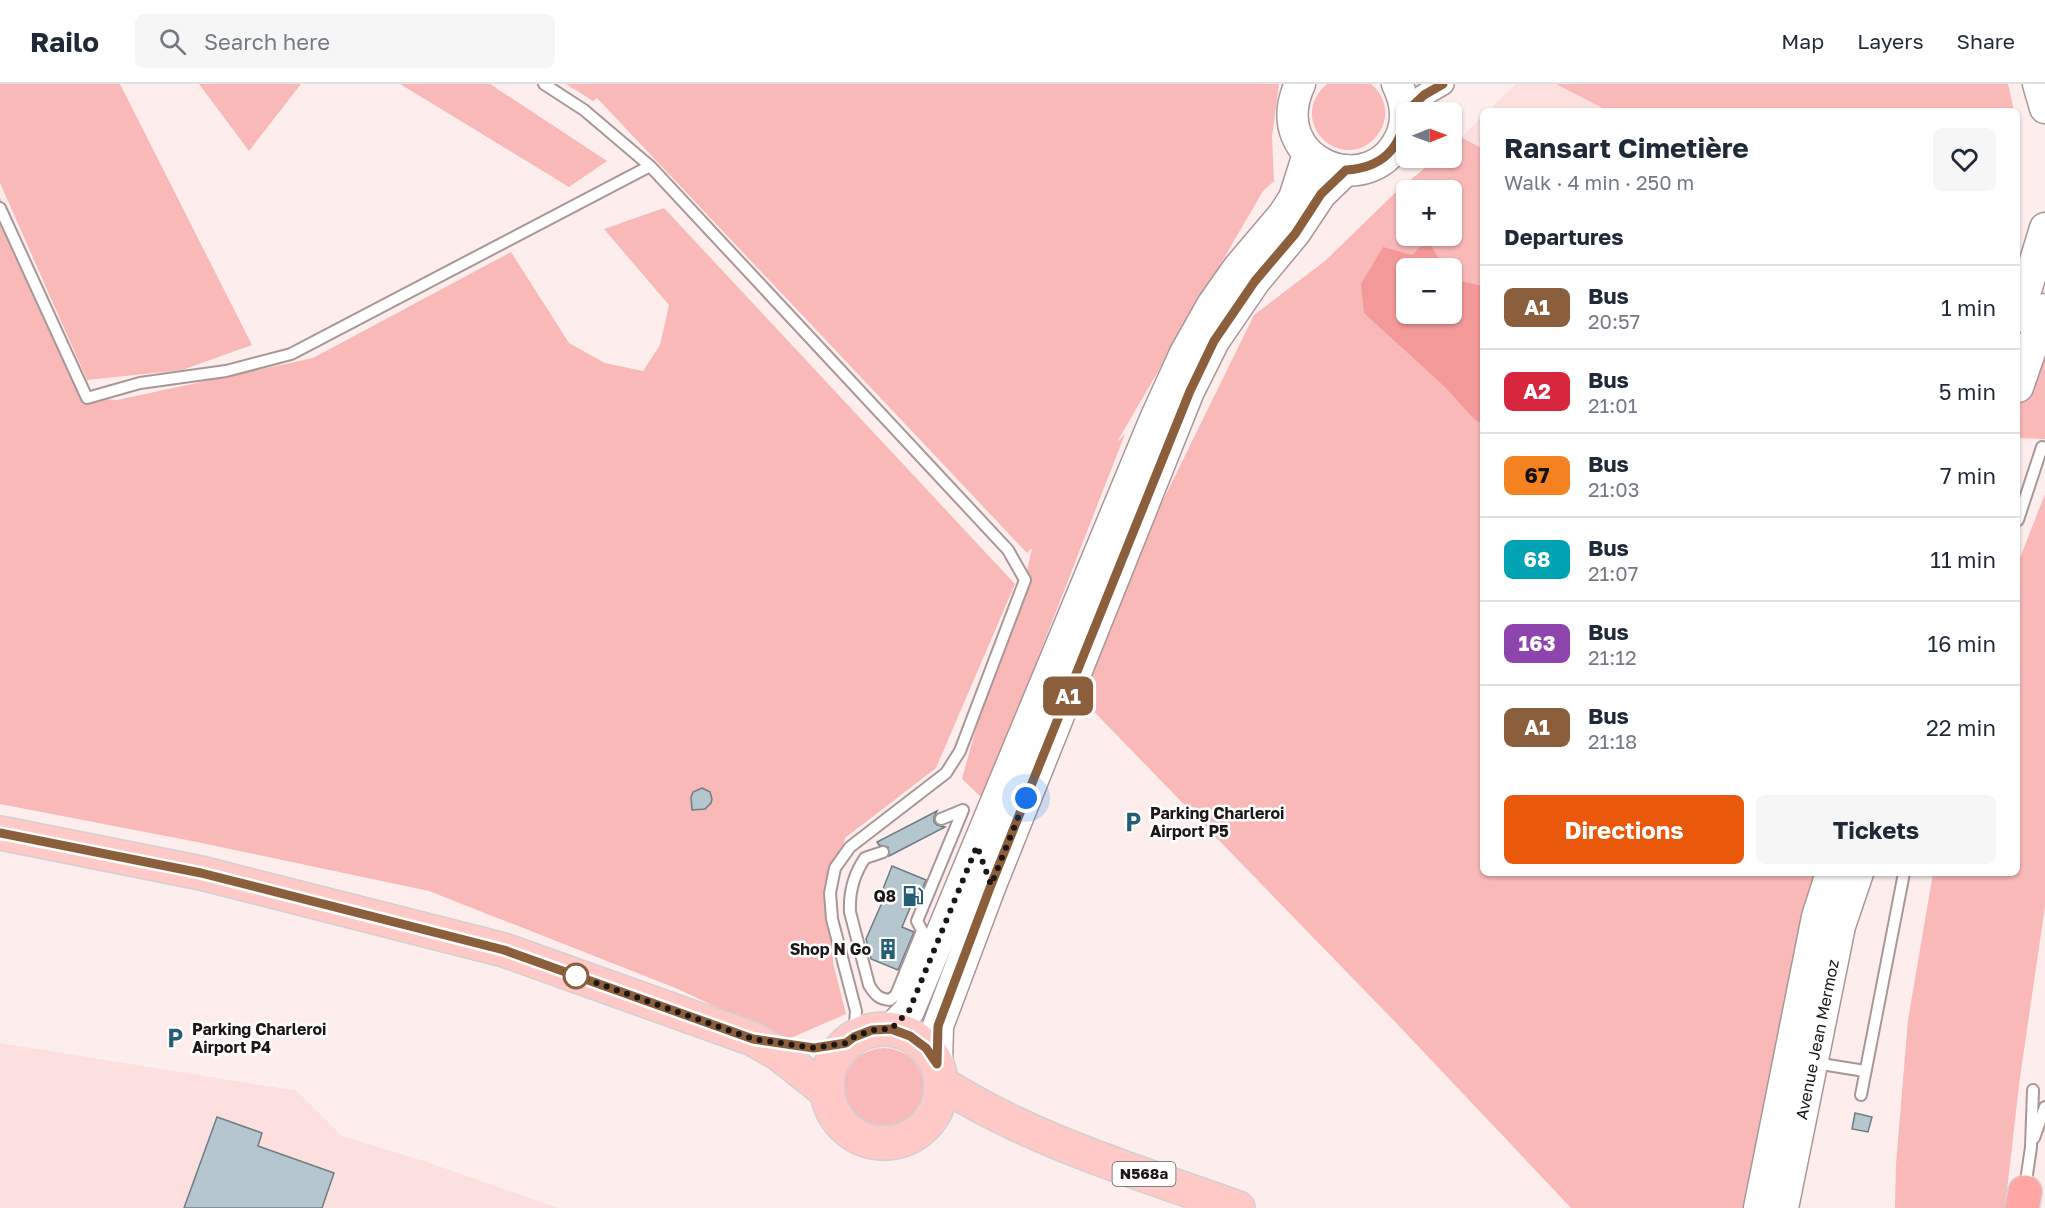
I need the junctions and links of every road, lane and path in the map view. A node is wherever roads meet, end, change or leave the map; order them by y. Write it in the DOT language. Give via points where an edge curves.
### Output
graph roads {
  1 [pos="544,84"];
  2 [pos="1300,84"];
  3 [pos="1443,84"];
  4 [pos="2038,84"];
  5 [pos="1402,98"];
  6 [pos="2045,108"];
  7 [pos="1308,154"];
  8 [pos="650,166"];
  9 [pos="1346,170"];
  10 [pos="0,207"];
  11 [pos="2045,228"];
  12 [pos="2026,303"];
  13 [pos="2020,366"];
  14 [pos="2042,447"];
  15 [pos="2020,514"];
  16 [pos="941,819"];
  17 [pos="0,833"];
  18 [pos="964,841"];
  19 [pos="883,852"];
  20 [pos="1830,876"];
  21 [pos="1857,876"];
  22 [pos="1903,876"];
  23 [pos="991,885"];
  24 [pos="928,942"];
  25 [pos="891,1029"];
  26 [pos="753,1039"];
  27 [pos="850,1040"];
  28 [pos="1813,1062"];
  29 [pos="1865,1071"];
  30 [pos="939,1074"];
  31 [pos="2033,1090"];
  32 [pos="826,1091"];
  33 [pos="1861,1095"];
  34 [pos="2045,1107"];
  35 [pos="929,1122"];
  36 [pos="1049,1140"];
  37 [pos="2031,1147"];
  38 [pos="2024,1200"];
  39 [pos="1238,1208"];
  40 [pos="1759,1208"];
  41 [pos="1783,1208"];
  1 -- 8 [label="lane" via="584,111"];
  2 -- 7 [label="street" via="1291,112 1293,127"];
  3 -- 5 [label="street" via="1424,95"];
  4 -- 6 [label="street"];
  5 -- 9 [label="street" via="1404,125 1400,138 1383,159 1359,170"];
  7 -- 9 [label="street" via="1332,168"];
  7 -- 18 [label="street" via="1294,198 1238,268 1185,352"];
  8 -- 10 [label="lane" via="291,354 226,371 140,382 87,398"];
  8 -- 27 [label="lane" via="1008,550 1025,580 960,751 946,773 850,847 835,868 830,893 832,919 856,1011"];
  9 -- 23 [label="street" via="1321,194 1295,234 1255,281 1209,351"];
  11 -- 12 [label="street"];
  12 -- 13 [label="street"];
  14 -- 15 [label="lane"];
  16 -- 18 [label="lane" via="963,810"];
  17 -- 26 [label="main road" via="201,873 504,950"];
  18 -- 23 [label="lane"];
  18 -- 24 [label="street"];
  19 -- 24 [label="lane" via="865,858 853,881 849,900 874,994 890,1000 896,995"];
  20 -- 40 [label="street, Avenue Jean Mermoz" via="1817,917"];
  21 -- 28 [label="street, Avenue Jean Mermoz" via="1840,926"];
  22 -- 29 [label="lane"];
  23 -- 30 [label="street" via="938,1026"];
  24 -- 25 [label="street" via="909,1011"];
  25 -- 27 [label="main road" via="872,1030"];
  25 -- 30 [label="main road, N568a" via="926,1048"];
  26 -- 27 [label="main road" via="814,1048"];
  26 -- 32 [label="main road"];
  27 -- 32 [label="main road" via="834,1057"];
  28 -- 29 [label="lane"];
  28 -- 41 [label="street, Avenue Jean Mermoz"];
  29 -- 33 [label="lane"];
  30 -- 35 [label="main road" via="938,1105"];
  30 -- 36 [label="main road, N568a" via="987,1111"];
  31 -- 37 [label="lane"];
  32 -- 35 [label="main road" via="831,1110 842,1126 858,1138 876,1144 896,1143"];
  34 -- 37 [label="lane"];
  35 -- 36 [label="main road, N568a" via="985,1124"];
  36 -- 39 [label="main road, N568a"];
  37 -- 38 [label="lane"];
}
